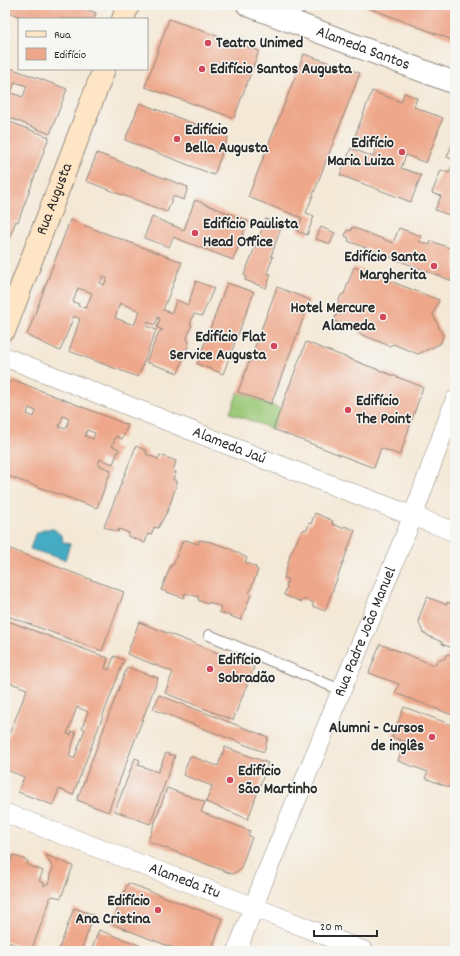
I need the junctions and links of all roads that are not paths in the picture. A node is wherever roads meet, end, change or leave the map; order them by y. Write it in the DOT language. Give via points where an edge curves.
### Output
graph roads {
  1 [pos="128,5"];
  2 [pos="248,5"];
  3 [pos="123,18"];
  4 [pos="104,70"];
  5 [pos="455,83"];
  6 [pos="5,329"];
  7 [pos="5,356"];
  8 [pos="455,400"];
  9 [pos="413,516"];
  10 [pos="455,532"];
  11 [pos="209,635"];
  12 [pos="341,690"];
  13 [pos="5,813"];
  14 [pos="254,907"];
  15 [pos="237,951"];
  16 [pos="364,951"];
  1 -- 3 [label="main road"];
  2 -- 5 [label="street, Alameda Santos"];
  4 -- 6 [label="main road, Rua Augusta"];
  7 -- 9 [label="street, Alameda Jaú"];
  8 -- 9 [label="street, Rua Padre João Manuel"];
  9 -- 10 [label="street, Alameda Jaú"];
  9 -- 12 [label="street, Rua Padre João Manuel"];
  11 -- 12 [label="lane"];
  12 -- 14 [label="street, Rua Padre João Manuel"];
  13 -- 14 [label="street, Alameda Itu"];
  14 -- 15 [label="street, Rua Padre João Manuel"];
  14 -- 16 [label="street, Alameda Itu"];
}
